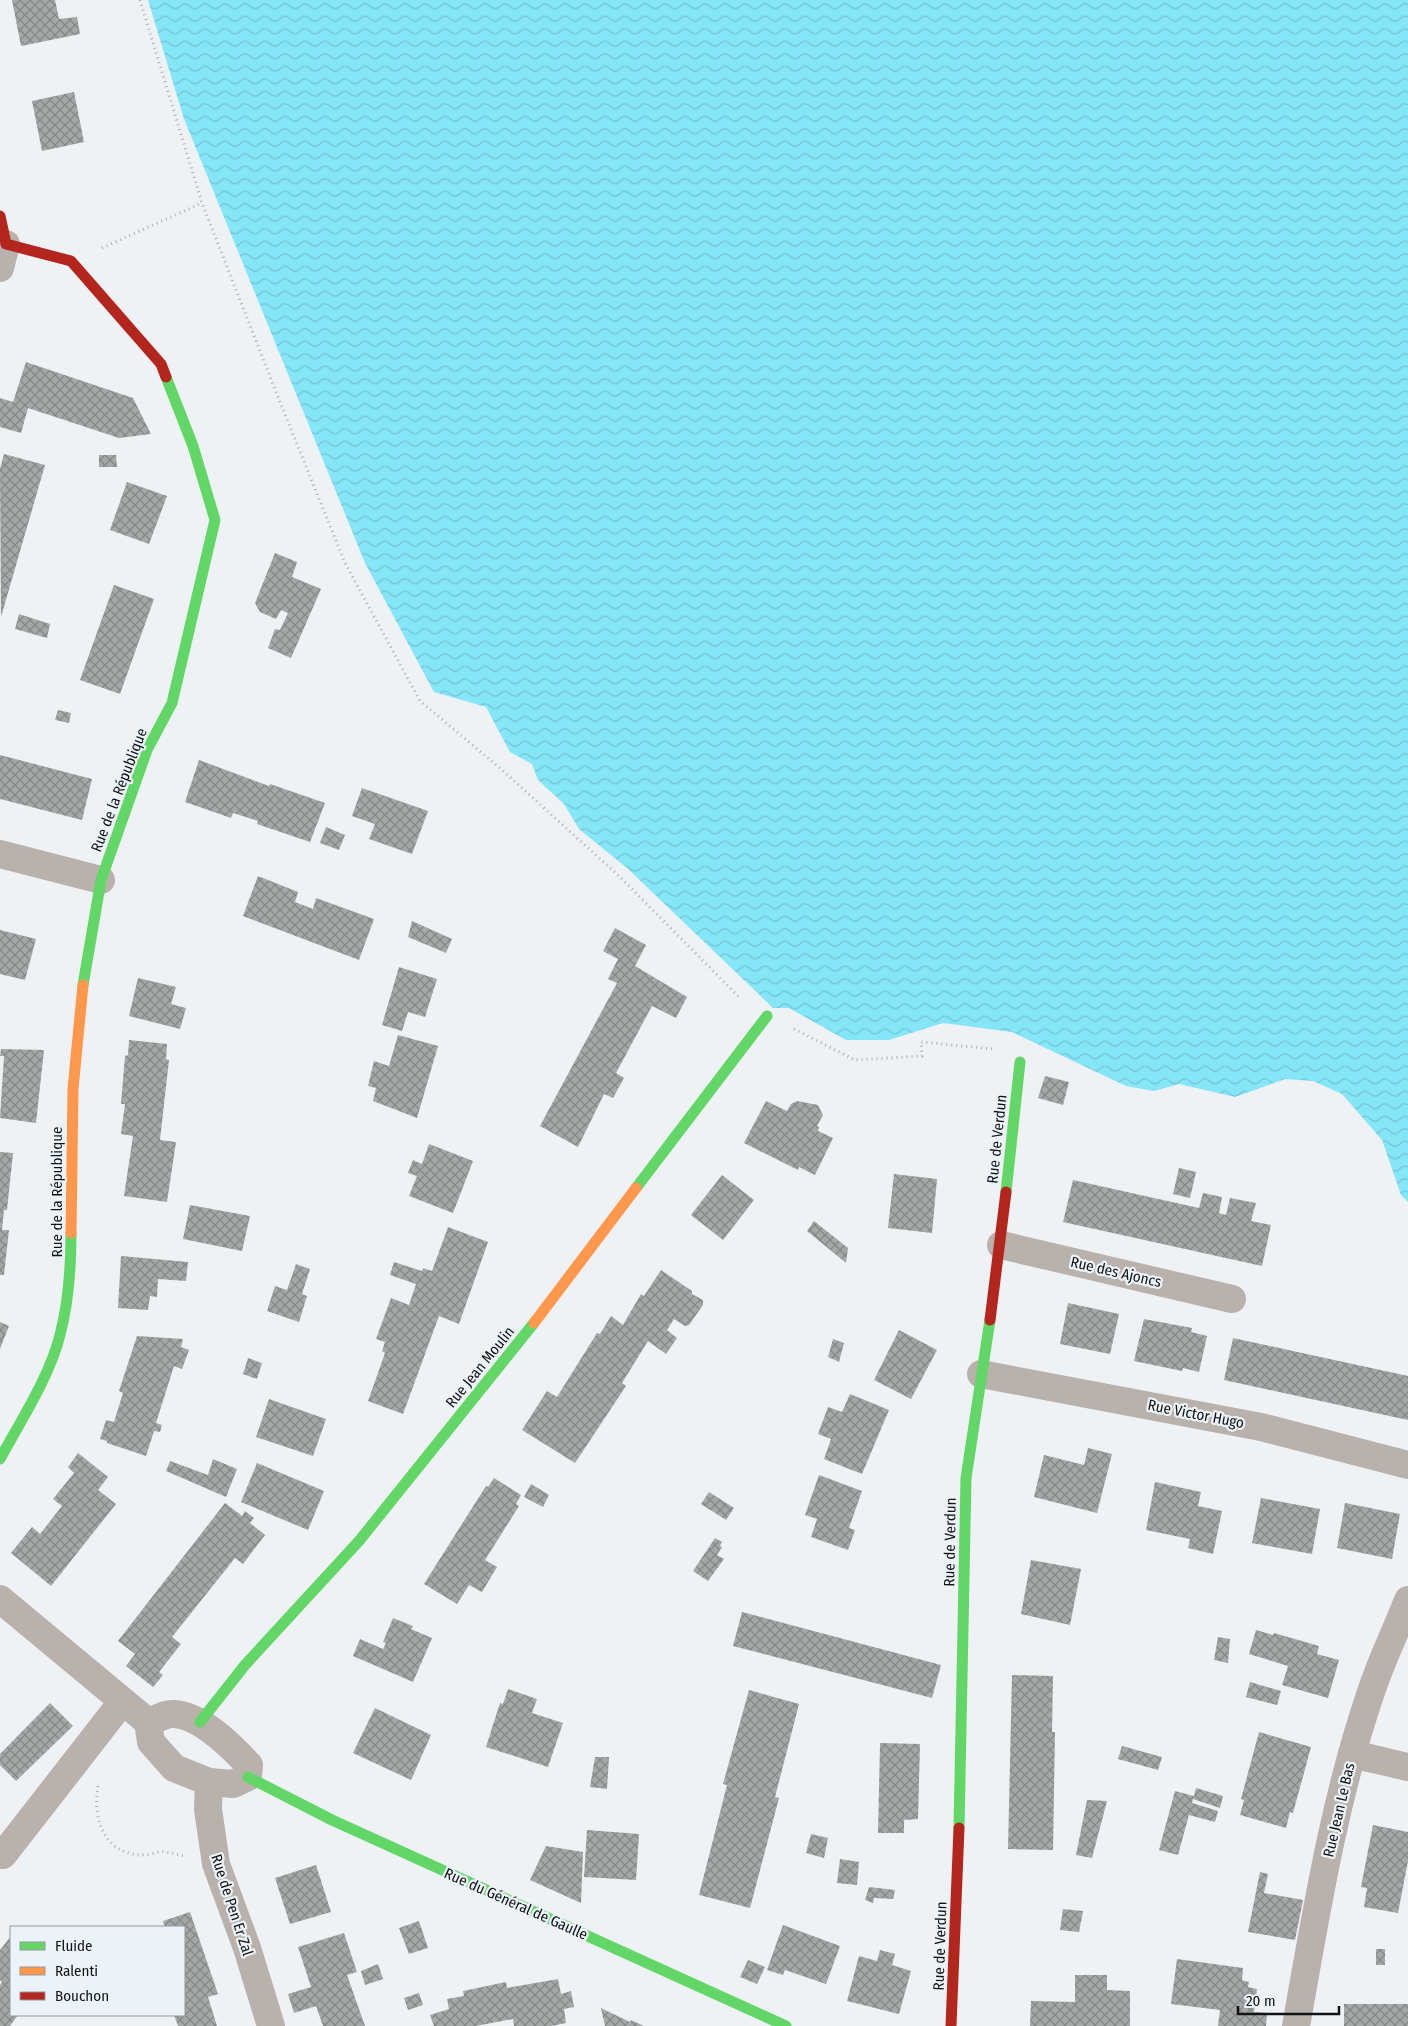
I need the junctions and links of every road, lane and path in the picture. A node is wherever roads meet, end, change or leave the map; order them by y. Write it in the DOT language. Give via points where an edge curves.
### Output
graph roads {
  1 [pos="140,0"];
  2 [pos="202,203"];
  3 [pos="0,216"];
  4 [pos="3,256"];
  5 [pos="71,261"];
  6 [pos="0,854"];
  7 [pos="101,880"];
  8 [pos="738,997"];
  9 [pos="767,1016"];
  10 [pos="1020,1062"];
  11 [pos="1001,1245"];
  12 [pos="1232,1299"];
  13 [pos="981,1374"];
  14 [pos="0,1458"];
  15 [pos="1408,1465"];
  16 [pos="0,1599"];
  17 [pos="1408,1600"];
  18 [pos="122,1702"];
  19 [pos="148,1722"];
  20 [pos="200,1722"];
  21 [pos="86,1751"];
  22 [pos="1352,1754"];
  23 [pos="1408,1766"];
  24 [pos="248,1777"];
  25 [pos="209,1782"];
  26 [pos="3,1855"];
  27 [pos="216,1864"];
  28 [pos="271,2026"];
  29 [pos="786,2026"];
  30 [pos="951,2026"];
  31 [pos="1296,2026"];
  1 -- 2 [label="path"];
  2 -- 5 [label="path"];
  2 -- 8 [label="path" via="345,564 420,700 618,876"];
  3 -- 4 [label="street"];
  4 -- 5 [label="street"];
  5 -- 7 [label="street, Rue de la République" via="161,364 193,446 215,520 172,703 147,750"];
  6 -- 7 [label="street"];
  7 -- 14 [label="street, Rue de la République" via="85,966 73,1089 71,1280 60,1337 40,1385"];
  9 -- 10 [label="path" via="854,1060 922,1056 921,1042 1003,1050"];
  9 -- 20 [label="street, Rue Jean Moulin" via="513,1350 359,1541 245,1665"];
  10 -- 11 [label="street, Rue de Verdun"];
  11 -- 12 [label="street, Rue des Ajoncs"];
  11 -- 13 [label="street, Rue de Verdun"];
  13 -- 15 [label="street, Rue Victor Hugo" via="1260,1427"];
  13 -- 30 [label="street, Rue de Verdun" via="966,1478 961,1791"];
  16 -- 18 [label="street"];
  17 -- 22 [label="street, Rue Jean Le Bas" via="1371,1691"];
  18 -- 19 [label="street"];
  18 -- 21 [label="street"];
  19 -- 20 [label="street" via="174,1714"];
  19 -- 25 [label="street" via="151,1742 174,1768"];
  20 -- 24 [label="street" via="249,1765"];
  21 -- 26 [label="street"];
  21 -- 27 [label="path" via="96,1765 99,1826 104,1837 114,1846 127,1853 146,1856 163,1851"];
  22 -- 23 [label="street"];
  22 -- 31 [label="street, Rue Jean Le Bas" via="1322,1882"];
  24 -- 25 [label="street" via="233,1784"];
  24 -- 29 [label="street, Rue du Général de Gaulle" via="332,1820"];
  25 -- 27 [label="street, Rue de Pen Er Zal" via="208,1809"];
  27 -- 28 [label="street, Rue de Pen Er Zal"];
}
